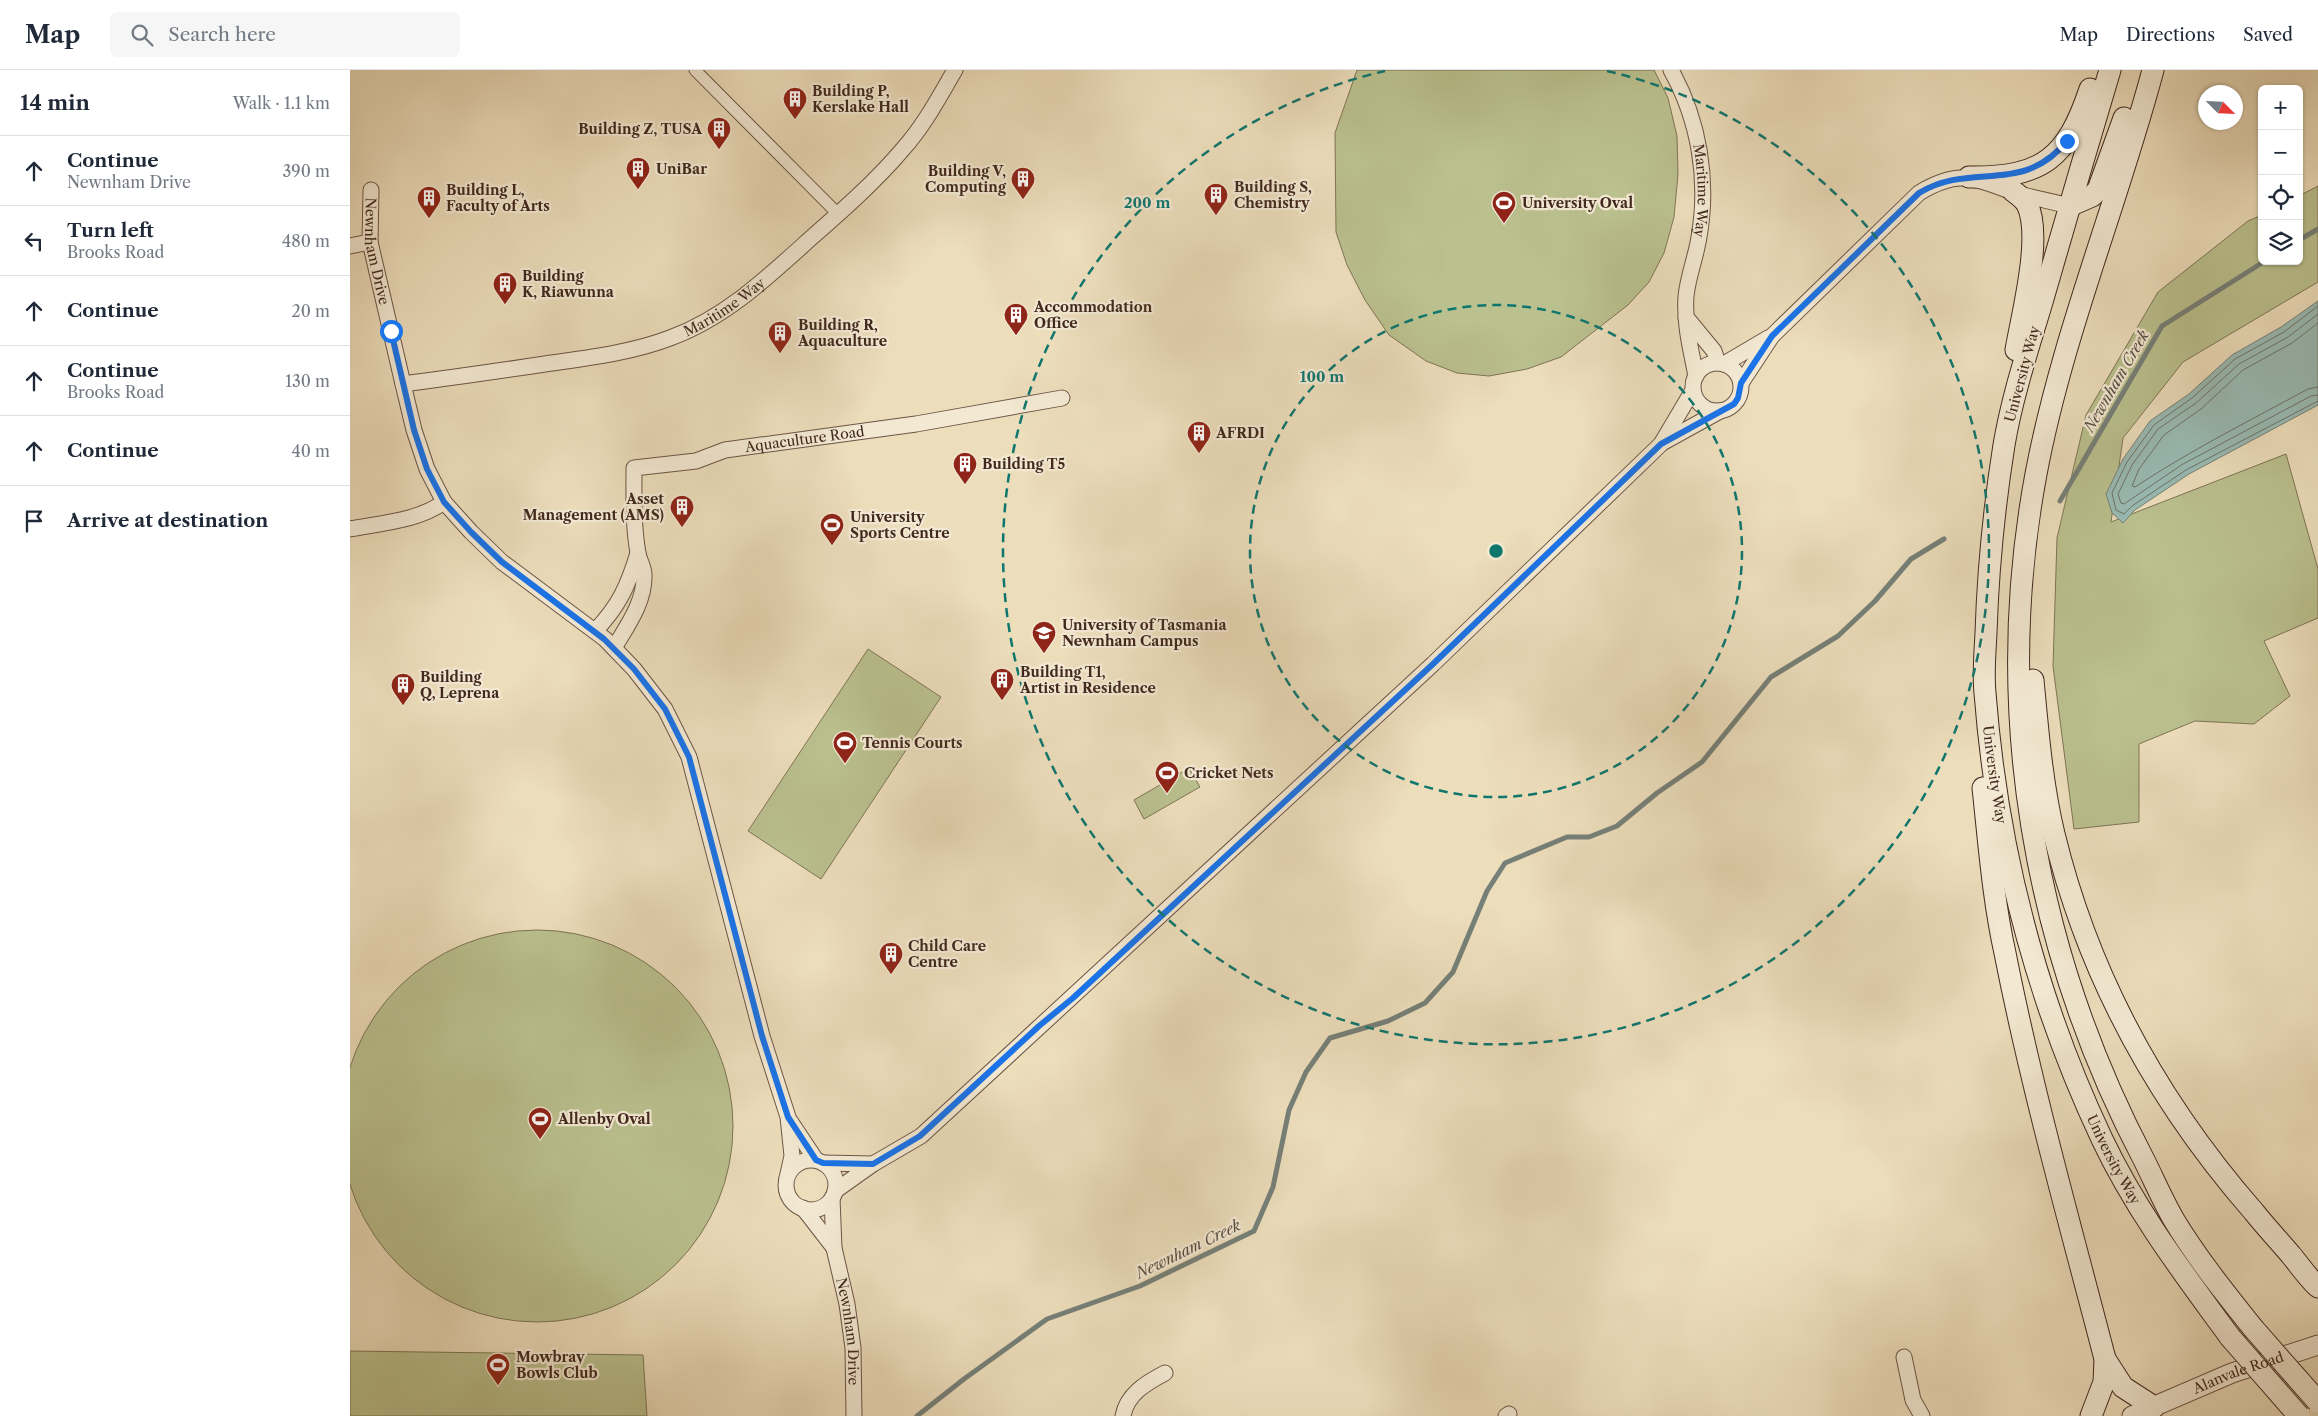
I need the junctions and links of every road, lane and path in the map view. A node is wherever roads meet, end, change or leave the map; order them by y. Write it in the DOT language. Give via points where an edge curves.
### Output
graph roads {
  1 [pos="695,70"];
  2 [pos="955,70"];
  3 [pos="1671,70"];
  4 [pos="2096,70"];
  5 [pos="2110,70"];
  6 [pos="2141,70"];
  7 [pos="2153,70"];
  8 [pos="1969,177"];
  9 [pos="371,190"];
  10 [pos="2013,191"];
  11 [pos="2070,206"];
  12 [pos="838,214"];
  13 [pos="370,242"];
  14 [pos="350,246"];
  15 [pos="1686,322"];
  16 [pos="1772,336"];
  17 [pos="1721,364"];
  18 [pos="1695,383"];
  19 [pos="1741,383"];
  20 [pos="403,384"];
  21 [pos="1062,398"];
  22 [pos="1720,411"];
  23 [pos="2005,442"];
  24 [pos="1661,444"];
  25 [pos="444,502"];
  26 [pos="2029,523"];
  27 [pos="350,529"];
  28 [pos="638,554"];
  29 [pos="595,631"];
  30 [pos="614,648"];
  31 [pos="1984,690"];
  32 [pos="788,1117"];
  33 [pos="819,1161"];
  34 [pos="873,1164"];
  35 [pos="788,1174"];
  36 [pos="834,1194"];
  37 [pos="803,1208"];
  38 [pos="834,1248"];
  39 [pos="2316,1288"];
  40 [pos="2318,1345"];
  41 [pos="1904,1357"];
  42 [pos="2105,1359"];
  43 [pos="1164,1373"];
  44 [pos="2318,1402"];
  45 [pos="2154,1407"];
  46 [pos="854,1416"];
  47 [pos="1123,1416"];
  48 [pos="1922,1416"];
  49 [pos="2091,1416"];
  50 [pos="2132,1416"];
  51 [pos="2299,1416"];
  1 -- 12 [label="street"];
  2 -- 12 [label="street, Maritime Way" via="904,148"];
  3 -- 15 [label="street, Maritime Way" via="1682,89 1700,154 1702,174 1703,208 1686,294"];
  4 -- 8 [label="main road" via="2077,125 2056,154 2030,170 1998,177"];
  5 -- 11 [label="main road, University Way"];
  6 -- 11 [label="main road" via="2100,186 2092,196"];
  7 -- 26 [label="main road, University Way" via="2058,380 2036,474"];
  8 -- 10 [label="street"];
  8 -- 16 [label="street" via="1943,181 1919,193"];
  9 -- 13 [label="street, Newnham Drive"];
  10 -- 11 [label="street"];
  10 -- 23 [label="main road" via="2027,205 2032,230 2030,275 2015,358"];
  11 -- 23 [label="main road, University Way"];
  12 -- 20 [label="street, Maritime Way" via="747,295 709,320 671,338 573,360"];
  13 -- 14 [label="street"];
  13 -- 20 [label="street, Newnham Drive"];
  15 -- 17 [label="street"];
  15 -- 18 [label="street, Maritime Way"];
  16 -- 17 [label="street"];
  16 -- 19 [label="street"];
  17 -- 18 [label="street" via="1706,366"];
  17 -- 19 [label="street" via="1734,370"];
  18 -- 22 [label="street" via="1695,397 1706,408"];
  18 -- 24 [label="street"];
  19 -- 22 [label="street" via="1738,398 1728,409"];
  20 -- 25 [label="street, Newnham Drive" via="427,469"];
  21 -- 28 [label="street, Aquaculture Road" via="916,424 725,450 696,461 634,468 633,510"];
  22 -- 24 [label="street"];
  23 -- 31 [label="main road, University Way" via="1991,536"];
  24 -- 34 [label="street" via="1426,670 1073,998 920,1136"];
  25 -- 27 [label="street" via="434,510 410,517"];
  25 -- 29 [label="street, Newnham Drive" via="502,562"];
  26 -- 39 [label="main road" via="2030,647 2040,757 2054,835 2096,965 2138,1052 2168,1101 2219,1171"];
  26 -- 44 [label="main road, University Way, bridge" via="2020,636 2024,770 2037,860 2081,1023 2122,1120 2174,1218 2207,1269 2253,1328"];
  28 -- 29 [label="street, Aquaculture Road" via="624,594 610,616"];
  28 -- 30 [label="street, Aquaculture Road" via="644,575 639,602"];
  29 -- 30 [label="street, Newnham Drive"];
  30 -- 32 [label="street, Newnham Drive" via="665,709 689,757 762,1036"];
  31 -- 42 [label="main road" via="1983,787 2004,952 2028,1060"];
  31 -- 51 [label="main road, University Way, bridge" via="1997,795 2018,905 2041,987 2103,1141 2164,1248 2230,1337"];
  32 -- 33 [label="street, Newnham Drive"];
  32 -- 35 [label="street, Newnham Drive" via="792,1156"];
  33 -- 34 [label="street"];
  33 -- 35 [label="street" via="800,1162"];
  33 -- 36 [label="street" via="834,1174"];
  34 -- 36 [label="street"];
  35 -- 37 [label="street" via="786,1182 790,1198"];
  36 -- 37 [label="street" via="819,1208"];
  36 -- 38 [label="street, Newnham Drive"];
  37 -- 38 [label="street, Newnham Drive"];
  38 -- 46 [label="street, Newnham Drive" via="852,1337"];
  40 -- 45 [label="street, Alanvale Road" via="2232,1373"];
  41 -- 48 [label="street" via="1913,1400"];
  42 -- 45 [label="main road" via="2123,1387"];
  42 -- 49 [label="main road" via="2104,1382"];
  43 -- 47 [label="street" via="1144,1384 1130,1398"];
  45 -- 50 [label="street, Alanvale Road"];
}
